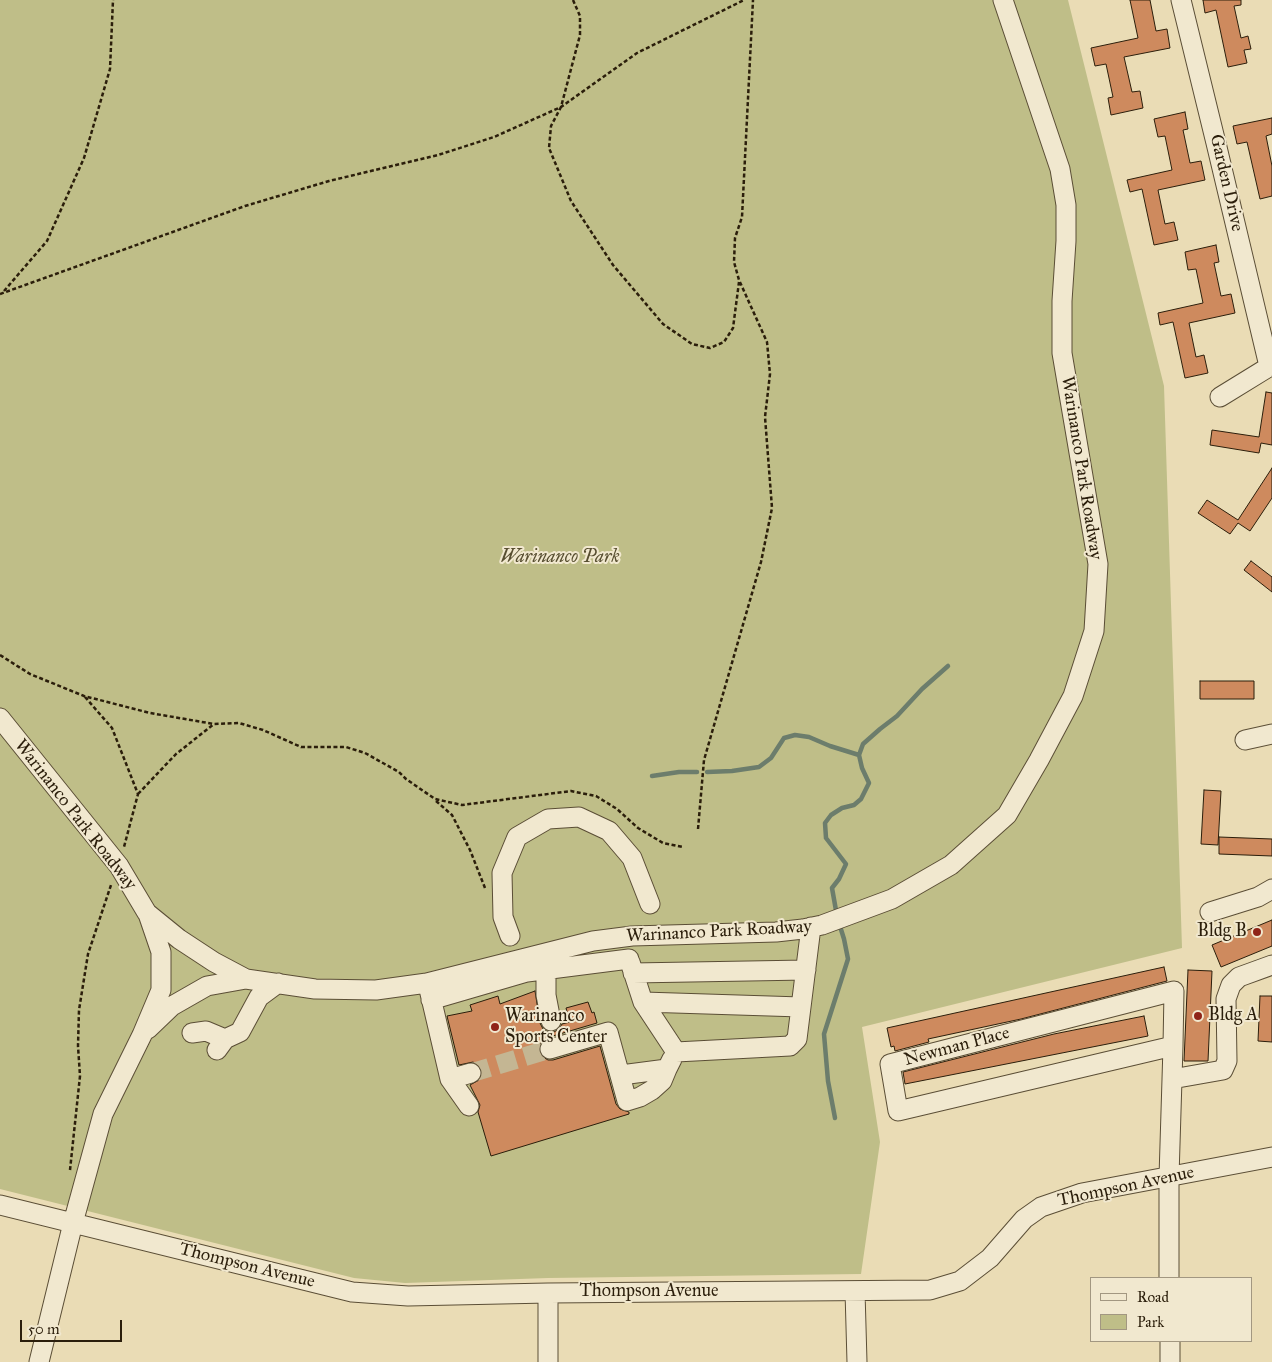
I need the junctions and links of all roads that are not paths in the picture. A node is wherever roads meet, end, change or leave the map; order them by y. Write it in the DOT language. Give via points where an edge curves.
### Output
graph roads {
  1 [pos="1003,0"];
  2 [pos="1181,0"];
  3 [pos="1271,366"];
  4 [pos="1220,397"];
  5 [pos="0,718"];
  6 [pos="1272,734"];
  7 [pos="1244,740"];
  8 [pos="1272,889"];
  9 [pos="650,904"];
  10 [pos="1210,912"];
  11 [pos="147,913"];
  12 [pos="817,926"];
  13 [pos="510,936"];
  14 [pos="622,937"];
  15 [pos="1272,965"];
  16 [pos="631,966"];
  17 [pos="546,970"];
  18 [pos="806,970"];
  19 [pos="246,979"];
  20 [pos="278,983"];
  21 [pos="429,991"];
  22 [pos="643,1002"];
  23 [pos="801,1008"];
  24 [pos="552,1021"];
  25 [pos="192,1033"];
  26 [pos="142,1035"];
  27 [pos="1173,1046"];
  28 [pos="550,1049"];
  29 [pos="676,1052"];
  30 [pos="667,1069"];
  31 [pos="471,1073"];
  32 [pos="621,1075"];
  33 [pos="1172,1078"];
  34 [pos="450,1079"];
  35 [pos="469,1106"];
  36 [pos="1272,1157"];
  37 [pos="1169,1177"];
  38 [pos="0,1206"];
  39 [pos="73,1223"];
  40 [pos="1169,1277"];
  41 [pos="854,1291"];
  42 [pos="548,1293"];
  43 [pos="1170,1342"];
  44 [pos="39,1362"];
  45 [pos="548,1362"];
  46 [pos="857,1362"];
  47 [pos="1170,1362"];
  1 -- 12 [label="street, Warinanco Park Roadway" via="1060,169 1066,205 1062,353 1098,564 1094,631 1073,696 1007,815 951,865 892,899"];
  2 -- 3 [label="street, Garden Drive"];
  3 -- 4 [label="street"];
  5 -- 11 [label="street, Warinanco Park Roadway" via="119,866"];
  6 -- 7 [label="street"];
  8 -- 10 [label="street" via="1258,897"];
  9 -- 13 [label="street" via="632,858 609,831 579,817 548,819 517,837 502,873 503,917"];
  11 -- 19 [label="street, Warinanco Park Roadway" via="179,939"];
  11 -- 26 [label="street, Warinanco Park Roadway" via="161,952 161,990"];
  12 -- 14 [label="street, Warinanco Park Roadway" via="776,932"];
  12 -- 18 [label="street"];
  14 -- 16 [label="street"];
  14 -- 21 [label="street, Warinanco Park Roadway" via="527,956"];
  15 -- 33 [label="street" via="1239,977 1231,985 1226,999 1227,1061 1223,1070"];
  16 -- 17 [label="street"];
  16 -- 18 [label="street"];
  16 -- 22 [label="street"];
  17 -- 21 [label="street"];
  17 -- 24 [label="street" via="546,996"];
  18 -- 23 [label="street"];
  19 -- 20 [label="street, Warinanco Park Roadway"];
  19 -- 26 [label="street, Warinanco Park Roadway" via="208,986 172,1006"];
  20 -- 21 [label="street, Warinanco Park Roadway" via="315,989"];
  20 -- 25 [label="street" via="260,997 240,1032 221,1045 206,1031"];
  21 -- 34 [label="street"];
  22 -- 23 [label="street"];
  22 -- 29 [label="street"];
  23 -- 29 [label="street" via="797,1039 790,1046"];
  26 -- 39 [label="street, Warinanco Park Roadway" via="103,1114"];
  27 -- 27 [label="street, Newman Place" via="1174,991 890,1064 898,1111"];
  27 -- 33 [label="street, Newman Place"];
  28 -- 32 [label="street" via="608,1032"];
  29 -- 30 [label="street"];
  30 -- 32 [label="street"];
  30 -- 32 [label="street" via="662,1081 652,1090 628,1101"];
  31 -- 34 [label="street"];
  33 -- 37 [label="street, Newman Place"];
  34 -- 35 [label="street"];
  36 -- 37 [label="street, Thompson Avenue"];
  37 -- 40 [label="street, Newman Place"];
  37 -- 41 [label="street, Thompson Avenue" via="1082,1193 1041,1207 1024,1219 990,1258 960,1281 930,1290"];
  38 -- 39 [label="street, Thompson Avenue"];
  39 -- 42 [label="street, Thompson Avenue" via="352,1292 408,1296"];
  39 -- 44 [label="street, Warinanco Park Roadway"];
  41 -- 42 [label="street, Thompson Avenue"];
  41 -- 46 [label="street"];
  42 -- 45 [label="street"];
  43 -- 47 [label="street"];
}
